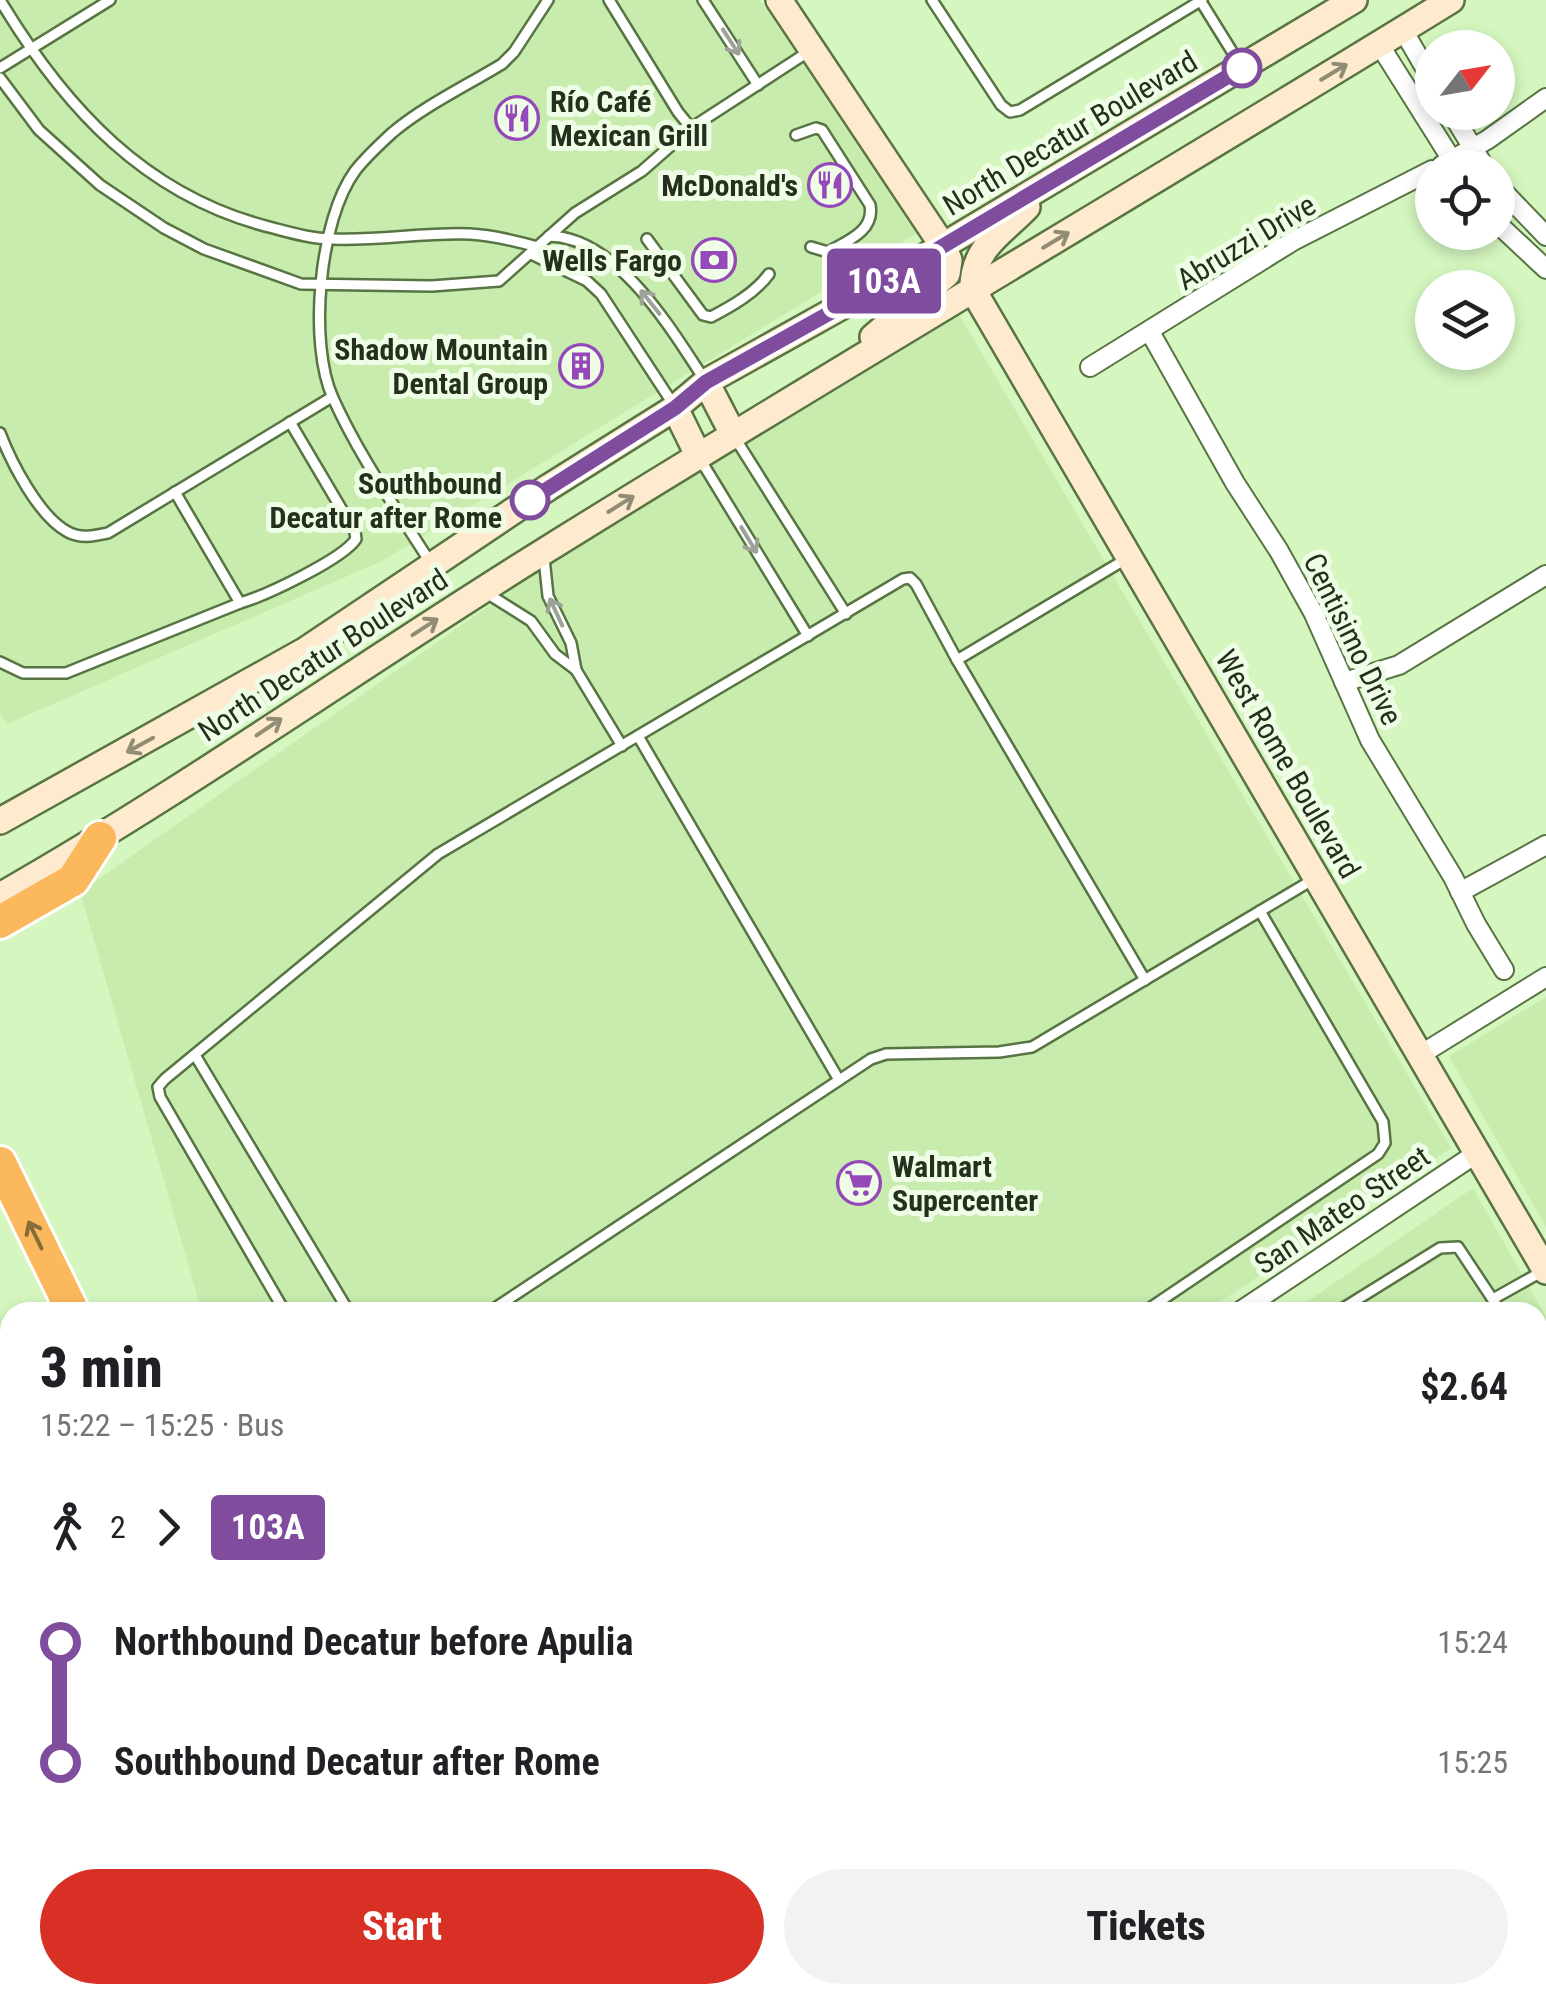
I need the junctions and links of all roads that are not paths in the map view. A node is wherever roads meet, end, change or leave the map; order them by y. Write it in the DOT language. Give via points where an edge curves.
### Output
graph roads {
  1 [pos="0,0"];
  2 [pos="110,0"];
  3 [pos="548,0"];
  4 [pos="609,0"];
  5 [pos="703,0"];
  6 [pos="779,0"];
  7 [pos="932,0"];
  8 [pos="1201,0"];
  9 [pos="1354,0"];
  10 [pos="1451,0"];
  11 [pos="1403,30"];
  12 [pos="1379,44"];
  13 [pos="30,49"];
  14 [pos="812,50"];
  15 [pos="1415,51"];
  16 [pos="0,68"];
  17 [pos="1242,68"];
  18 [pos="0,78"];
  19 [pos="758,84"];
  20 [pos="1415,91"];
  21 [pos="1546,98"];
  22 [pos="692,128"];
  23 [pos="1462,130"];
  24 [pos="796,135"];
  25 [pos="1472,148"];
  26 [pos="1469,150"];
  27 [pos="1055,180"];
  28 [pos="1415,180"];
  29 [pos="1515,204"];
  30 [pos="548,236"];
  31 [pos="1546,236"];
  32 [pos="647,238"];
  33 [pos="329,240"];
  34 [pos="1515,240"];
  35 [pos="943,246"];
  36 [pos="810,247"];
  37 [pos="534,250"];
  38 [pos="1546,268"];
  39 [pos="770,274"];
  40 [pos="322,283"];
  41 [pos="972,290"];
  42 [pos="1150,332"];
  43 [pos="1090,367"];
  44 [pos="837,372"];
  45 [pos="706,382"];
  46 [pos="332,396"];
  47 [pos="675,408"];
  48 [pos="290,422"];
  49 [pos="0,433"];
  50 [pos="734,436"];
  51 [pos="698,456"];
  52 [pos="175,492"];
  53 [pos="543,552"];
  54 [pos="1130,556"];
  55 [pos="432,566"];
  56 [pos="1546,576"];
  57 [pos="482,590"];
  58 [pos="240,603"];
  59 [pos="846,614"];
  60 [pos="808,636"];
  61 [pos="956,660"];
  62 [pos="0,662"];
  63 [pos="576,670"];
  64 [pos="1344,682"];
  65 [pos="638,736"];
  66 [pos="622,746"];
  67 [pos="0,821"];
  68 [pos="100,838"];
  69 [pos="1546,845"];
  70 [pos="1316,878"];
  71 [pos="1460,892"];
  72 [pos="0,896"];
  73 [pos="1260,911"];
  74 [pos="0,922"];
  75 [pos="1504,970"];
  76 [pos="1546,977"];
  77 [pos="1145,980"];
  78 [pos="194,1055"];
  79 [pos="1420,1055"];
  80 [pos="839,1080"];
  81 [pos="1477,1153"];
  82 [pos="0,1162"];
  83 [pos="1546,1270"];
  84 [pos="1493,1299"];
  85 [pos="68,1302"];
  86 [pos="279,1302"];
  87 [pos="343,1302"];
  88 [pos="504,1302"];
  89 [pos="1159,1302"];
  90 [pos="1253,1302"];
  91 [pos="1352,1302"];
  92 [pos="1495,1302"];
  1 -- 13 [label="lane"];
  2 -- 13 [label="lane"];
  3 -- 33 [label="lane" via="502,64 394,131 354,172"];
  4 -- 22 [label="lane"];
  5 -- 19 [label="lane, one-way"];
  6 -- 14 [label="main road"];
  7 -- 8 [label="lane" via="1010,112"];
  8 -- 17 [label="lane"];
  9 -- 17 [label="main road, North Decatur Boulevard"];
  10 -- 11 [label="main road, North Decatur Boulevard"];
  11 -- 12 [label="main road, North Decatur Boulevard"];
  11 -- 15 [label="street"];
  12 -- 20 [label="street"];
  41 -- 12 [label="main road, North Decatur Boulevard, one-way"];
  13 -- 16 [label="lane"];
  13 -- 33 [label="lane" via="101,133 163,184 245,221"];
  14 -- 19 [label="lane"];
  14 -- 35 [label="main road"];
  17 -- 27 [label="main road, North Decatur Boulevard"];
  18 -- 40 [label="lane" via="64,154 164,228 301,284"];
  19 -- 22 [label="lane"];
  21 -- 25 [label="street, Abruzzi Drive"];
  22 -- 30 [label="lane"];
  23 -- 25 [label="street"];
  24 -- 36 [label="lane" via="822,130 872,213 866,228 828,252"];
  25 -- 26 [label="street, Abruzzi Drive"];
  27 -- 35 [label="main road, North Decatur Boulevard"];
  27 -- 41 [label="main road" via="981,252"];
  28 -- 42 [label="street, Abruzzi Drive" via="1293,241"];
  29 -- 31 [label="street"];
  30 -- 37 [label="lane"];
  45 -- 30 [label="lane, one-way" via="634,282 568,236"];
  32 -- 39 [label="lane" via="704,315 727,309"];
  33 -- 37 [label="lane" via="469,234"];
  33 -- 40 [label="lane"];
  34 -- 38 [label="street"];
  35 -- 44 [label="main road" via="947,274"];
  35 -- 45 [label="main road, North Decatur Boulevard"];
  37 -- 40 [label="lane" via="500,281"];
  37 -- 47 [label="lane" via="601,294"];
  40 -- 46 [label="lane" via="319,358"];
  41 -- 44 [label="main road, North Decatur Boulevard"];
  41 -- 54 [label="main road, West Rome Boulevard"];
  42 -- 43 [label="street, Abruzzi Drive"];
  42 -- 64 [label="street, Centisimo Drive" via="1288,568"];
  44 -- 50 [label="main road, North Decatur Boulevard"];
  45 -- 47 [label="main road, North Decatur Boulevard"];
  45 -- 50 [label="main road"];
  46 -- 48 [label="lane"];
  46 -- 55 [label="lane"];
  47 -- 51 [label="main road"];
  47 -- 55 [label="main road, North Decatur Boulevard"];
  48 -- 52 [label="lane"];
  48 -- 58 [label="lane" via="356,540"];
  49 -- 52 [label="lane" via="45,512 80,536 108,533"];
  50 -- 51 [label="main road, North Decatur Boulevard"];
  50 -- 59 [label="lane"];
  53 -- 51 [label="main road, North Decatur Boulevard, one-way"];
  51 -- 60 [label="lane, one-way"];
  52 -- 58 [label="lane"];
  53 -- 57 [label="main road, North Decatur Boulevard"];
  63 -- 53 [label="lane, one-way" via="548,596"];
  54 -- 61 [label="lane"];
  54 -- 70 [label="main road, West Rome Boulevard"];
  55 -- 67 [label="main road, North Decatur Boulevard, one-way" via="281,665"];
  56 -- 64 [label="street" via="1399,665"];
  57 -- 63 [label="lane" via="531,621 554,654"];
  68 -- 57 [label="main road, North Decatur Boulevard, one-way"];
  58 -- 62 [label="lane" via="66,672 23,673"];
  59 -- 60 [label="lane"];
  59 -- 61 [label="lane" via="910,578"];
  60 -- 65 [label="lane"];
  61 -- 77 [label="lane"];
  63 -- 66 [label="lane"];
  64 -- 71 [label="street, Centisimo Drive" via="1370,740"];
  65 -- 66 [label="lane"];
  65 -- 80 [label="lane"];
  66 -- 78 [label="lane" via="438,854"];
  68 -- 72 [label="main road, North Decatur Boulevard"];
  68 -- 74 [label="highway" via="73,880"];
  69 -- 71 [label="street"];
  70 -- 73 [label="lane"];
  70 -- 79 [label="main road, West Rome Boulevard"];
  71 -- 75 [label="street, Centisimo Drive"];
  73 -- 77 [label="lane"];
  73 -- 89 [label="lane" via="1384,1122 1385,1142 1378,1154"];
  76 -- 79 [label="street"];
  77 -- 80 [label="lane" via="1032,1047 886,1054"];
  78 -- 86 [label="lane" via="158,1087 160,1097"];
  78 -- 87 [label="lane"];
  79 -- 81 [label="main road, West Rome Boulevard"];
  80 -- 88 [label="lane"];
  81 -- 83 [label="main road, West Rome Boulevard"];
  81 -- 90 [label="street, San Mateo Street"];
  85 -- 82 [label="highway, one-way"];
  83 -- 84 [label="lane"];
  84 -- 91 [label="lane" via="1458,1248 1448,1246"];
  84 -- 92 [label="lane"];
}
